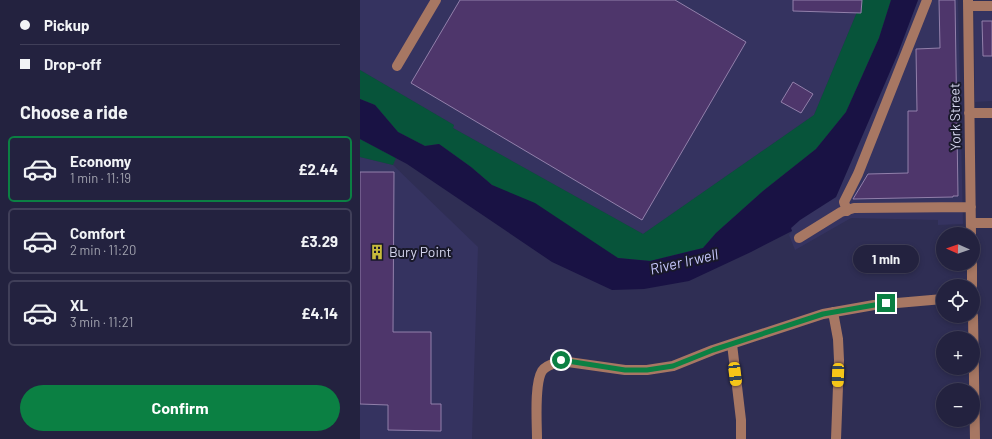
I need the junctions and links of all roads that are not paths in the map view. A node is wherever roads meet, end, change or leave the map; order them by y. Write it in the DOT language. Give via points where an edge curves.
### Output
graph roads {
  1 [pos="436,0"];
  2 [pos="927,0"];
  3 [pos="968,3"];
  4 [pos="992,6"];
  5 [pos="397,66"];
  6 [pos="969,113"];
  7 [pos="992,113"];
  8 [pos="971,207"];
  9 [pos="847,211"];
  10 [pos="971,223"];
  11 [pos="992,223"];
  12 [pos="971,227"];
  13 [pos="799,238"];
  14 [pos="936,300"];
  15 [pos="833,312"];
  16 [pos="973,323"];
  17 [pos="732,344"];
  18 [pos="537,439"];
  19 [pos="741,439"];
  20 [pos="836,439"];
  21 [pos="974,439"];
  1 -- 5 [label="street"];
  2 -- 9 [label="street" via="858,174 844,202"];
  3 -- 4 [label="street"];
  3 -- 6 [label="street, York Street"];
  6 -- 7 [label="street"];
  6 -- 8 [label="street, York Street"];
  8 -- 9 [label="street" via="854,208"];
  8 -- 10 [label="street, York Street"];
  9 -- 13 [label="street" via="841,212"];
  10 -- 11 [label="street"];
  10 -- 12 [label="street, York Street"];
  14 -- 15 [label="street" via="874,305"];
  15 -- 17 [label="street"];
  15 -- 20 [label="street" via="839,360"];
  16 -- 21 [label="street"];
  17 -- 18 [label="street" via="673,366 647,370 625,370 561,360 551,364 543,369 538,380"];
  17 -- 19 [label="street"];
}
